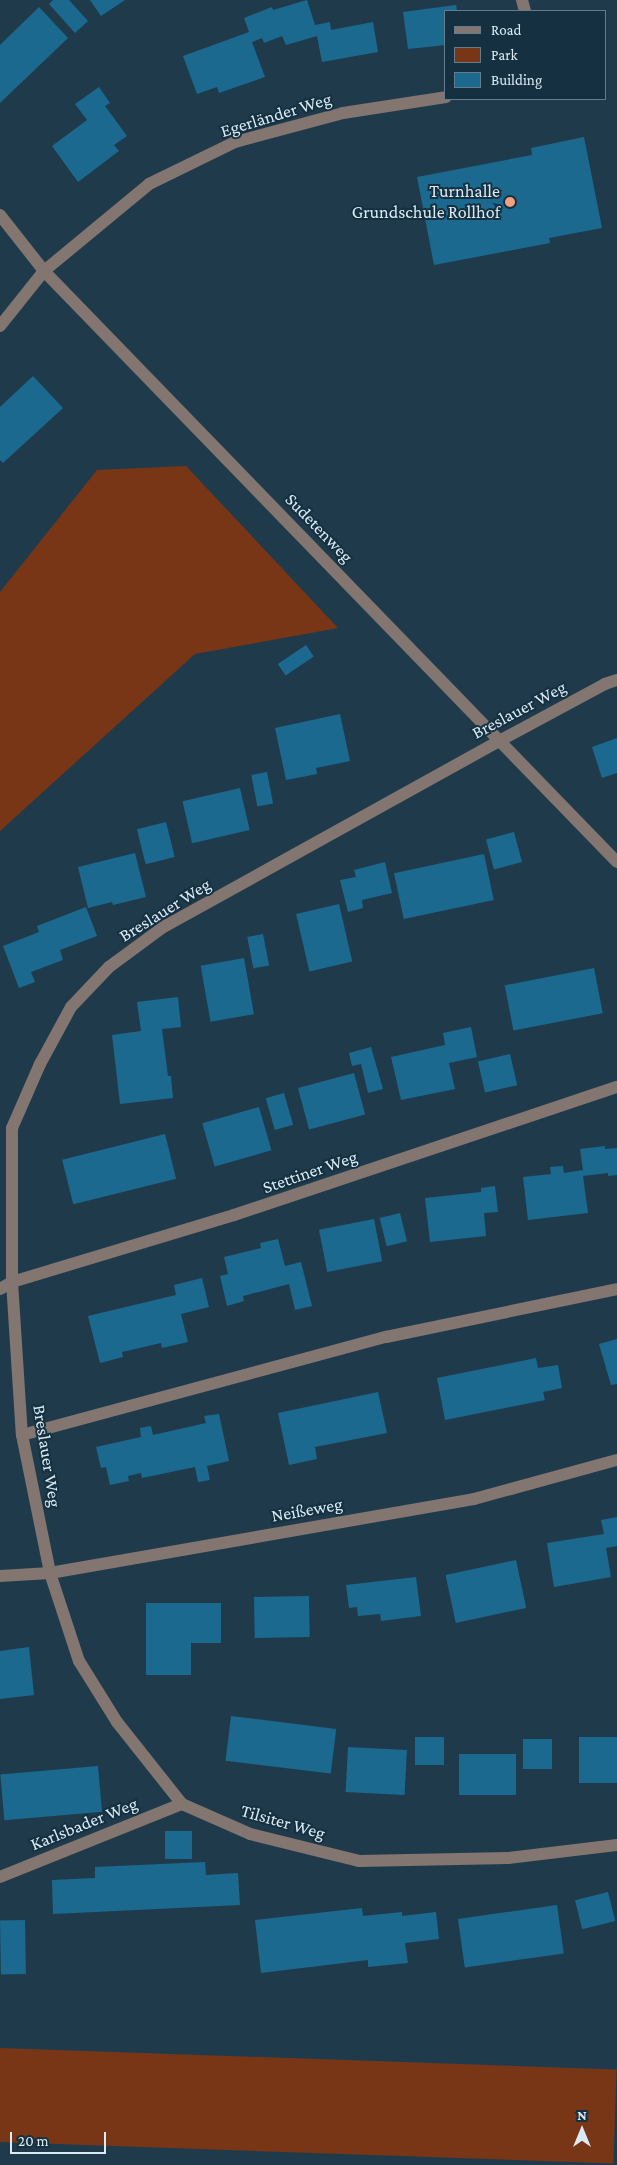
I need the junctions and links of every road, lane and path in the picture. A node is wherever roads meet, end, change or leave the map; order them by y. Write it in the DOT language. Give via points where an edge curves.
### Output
graph roads {
  1 [pos="444,97"];
  2 [pos="0,215"];
  3 [pos="44,270"];
  4 [pos="0,326"];
  5 [pos="617,680"];
  6 [pos="501,740"];
  7 [pos="617,862"];
  8 [pos="617,1087"];
  9 [pos="12,1282"];
  10 [pos="0,1289"];
  11 [pos="617,1289"];
  12 [pos="22,1435"];
  13 [pos="617,1460"];
  14 [pos="50,1573"];
  15 [pos="0,1576"];
  16 [pos="182,1804"];
  17 [pos="617,1845"];
  18 [pos="0,1877"];
  1 -- 3 [label="street, Egerländer Weg" via="343,113 235,142 150,184"];
  2 -- 3 [label="street, Sudetenweg"];
  3 -- 4 [label="street, Egerländer Weg"];
  3 -- 6 [label="street, Sudetenweg"];
  5 -- 6 [label="street, Breslauer Weg"];
  6 -- 7 [label="street, Sudetenweg"];
  6 -- 9 [label="street, Breslauer Weg" via="162,928 109,967 71,1007 40,1064 12,1128"];
  8 -- 9 [label="street, Stettiner Weg" via="234,1215"];
  9 -- 10 [label="street, Stettiner Weg"];
  9 -- 12 [label="street, Breslauer Weg"];
  11 -- 12 [label="street" via="386,1337"];
  12 -- 14 [label="street, Breslauer Weg"];
  13 -- 14 [label="street, Neißeweg" via="474,1499"];
  14 -- 15 [label="street, Neißeweg"];
  14 -- 16 [label="street, Tilsiter Weg" via="79,1661 117,1722"];
  16 -- 17 [label="street, Tilsiter Weg" via="250,1834 359,1861 508,1858"];
  16 -- 18 [label="street, Karlsbader Weg"];
}
